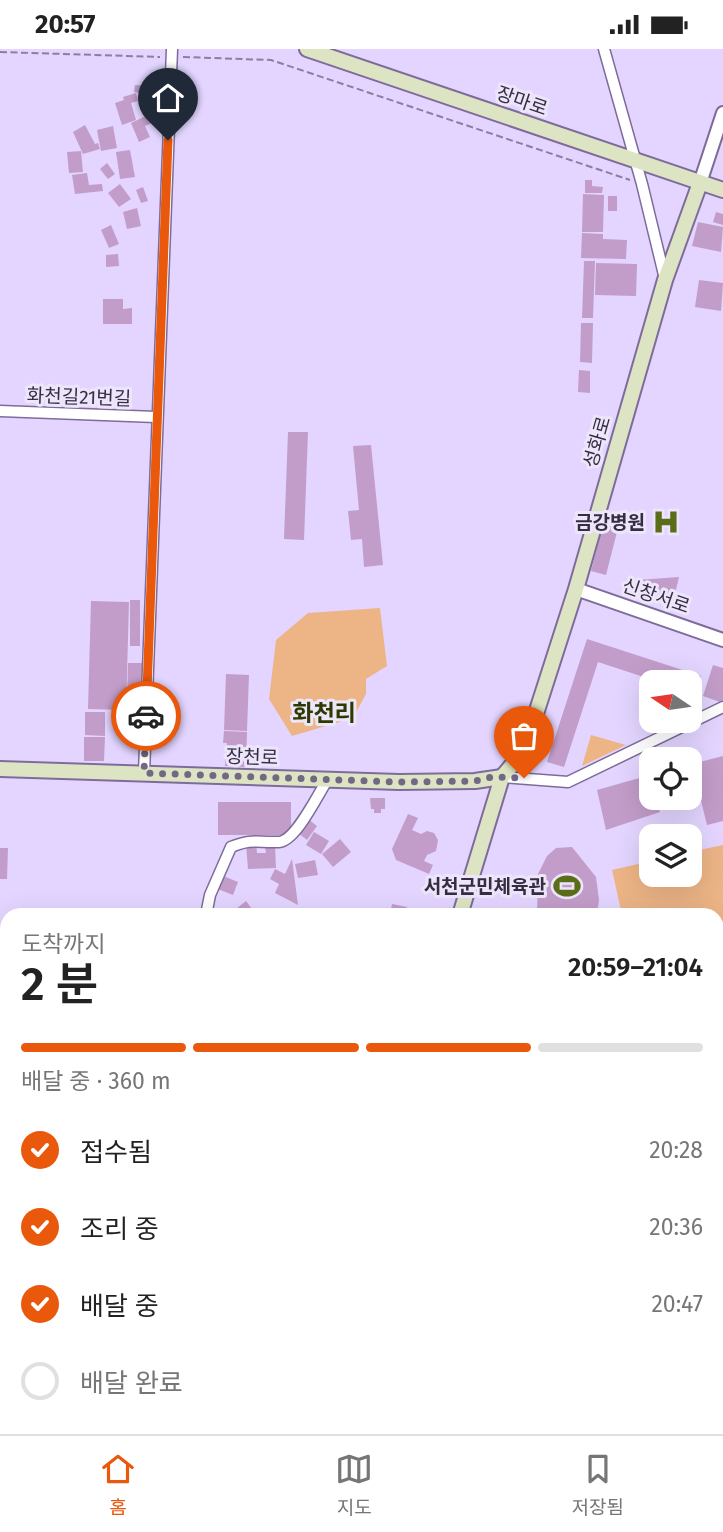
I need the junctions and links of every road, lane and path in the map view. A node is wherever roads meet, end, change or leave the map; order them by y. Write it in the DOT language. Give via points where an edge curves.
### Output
graph roads {
  1 [pos="307,49"];
  2 [pos="604,49"];
  3 [pos="0,52"];
  4 [pos="172,53"];
  5 [pos="723,113"];
  6 [pos="634,159"];
  7 [pos="700,183"];
  8 [pos="642,184"];
  9 [pos="723,190"];
  10 [pos="665,280"];
  11 [pos="0,411"];
  12 [pos="156,417"];
  13 [pos="576,589"];
  14 [pos="723,641"];
  15 [pos="723,707"];
  16 [pos="0,769"];
  17 [pos="144,773"];
  18 [pos="502,777"];
  19 [pos="328,779"];
  20 [pos="207,908"];
  21 [pos="462,908"];
  1 -- 6 [label="main road, 장마로"];
  2 -- 6 [label="street"];
  3 -- 4 [label="path"];
  4 -- 8 [label="path" via="271,60"];
  4 -- 12 [label="street"];
  5 -- 7 [label="street, 성화로"];
  6 -- 7 [label="main road, 장마로"];
  6 -- 8 [label="street"];
  7 -- 9 [label="main road, 장마로"];
  7 -- 10 [label="main road, 성화로"];
  8 -- 10 [label="street"];
  10 -- 13 [label="main road, 성화로"];
  11 -- 12 [label="street, 화천길21번길"];
  12 -- 17 [label="street"];
  13 -- 14 [label="street, 신창서로"];
  13 -- 18 [label="main road, 성화로" via="524,751"];
  15 -- 18 [label="street" via="568,782"];
  16 -- 17 [label="main road, 장천로"];
  17 -- 19 [label="main road, 장천로"];
  18 -- 19 [label="main road, 장천로" via="475,781"];
  18 -- 21 [label="main road, 성화로"];
  19 -- 20 [label="street" via="291,837 281,842 246,840 231,847"];
}
